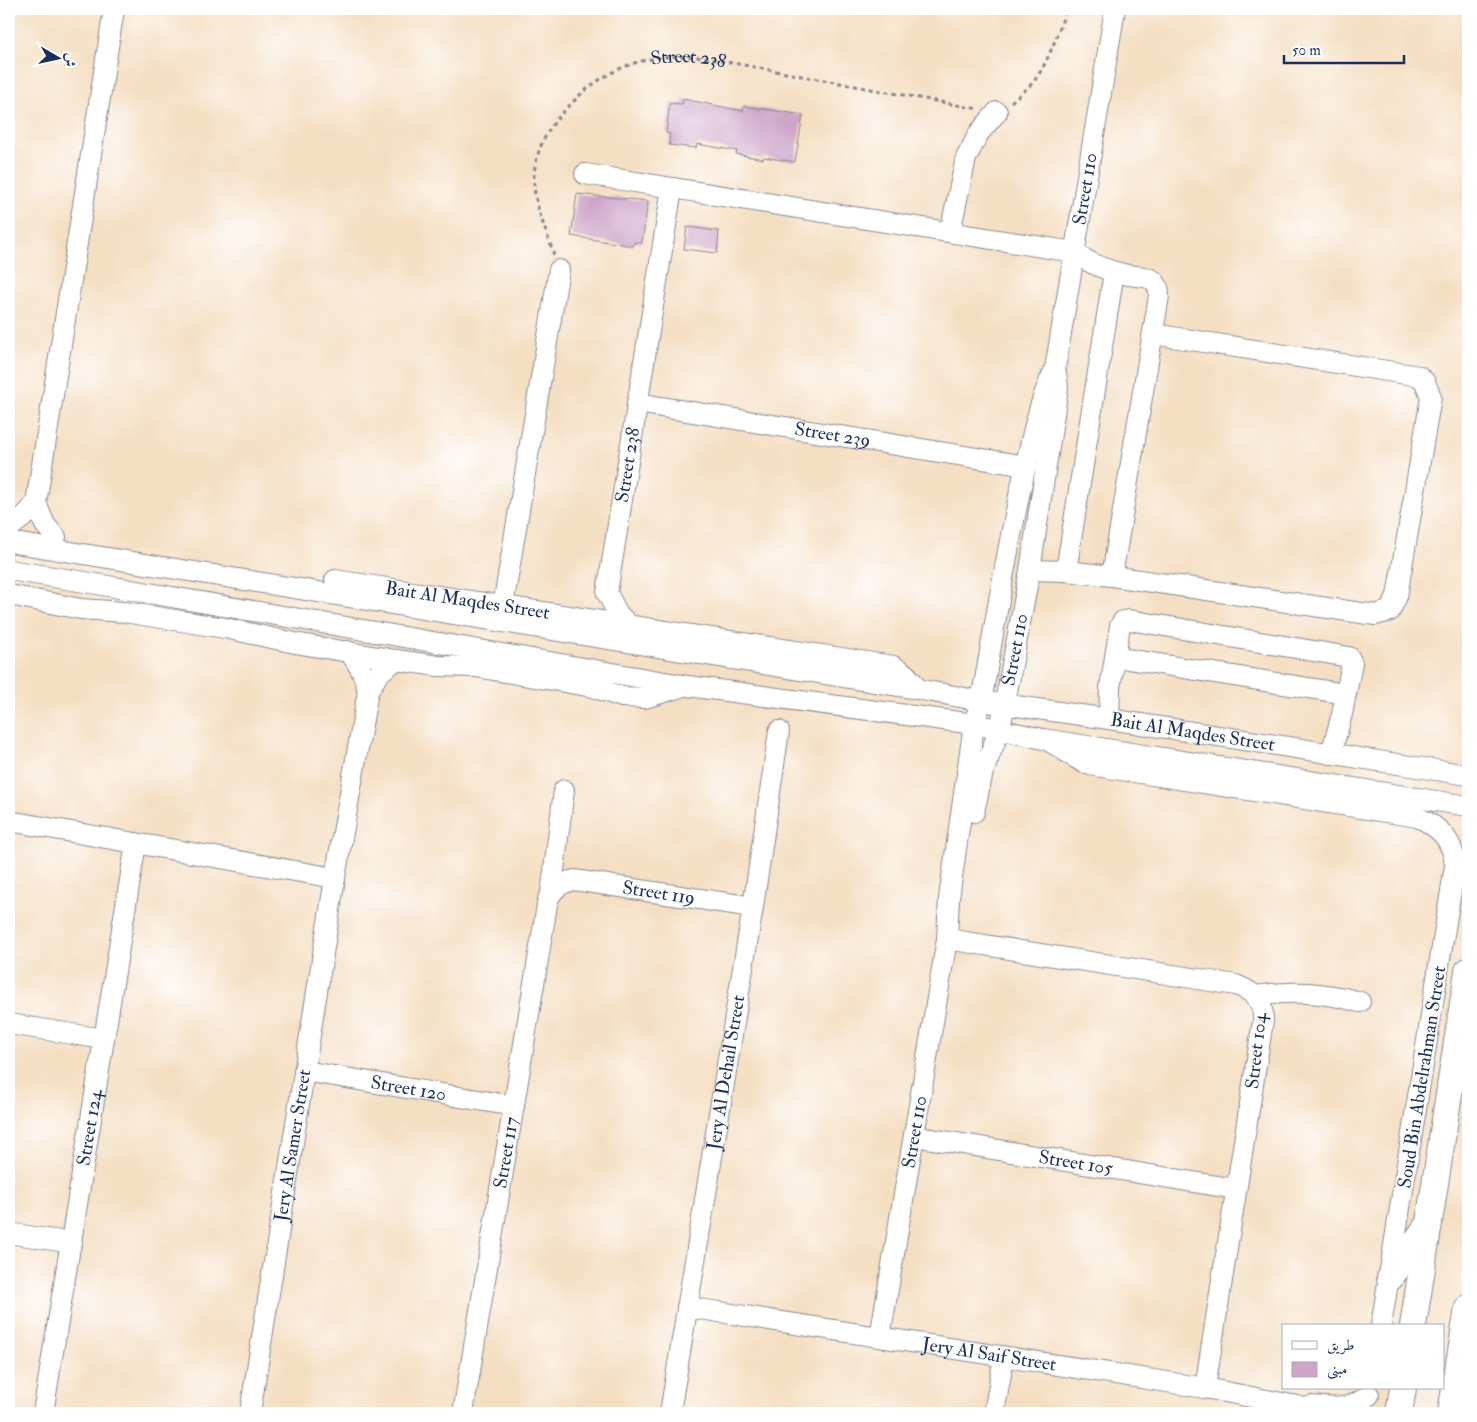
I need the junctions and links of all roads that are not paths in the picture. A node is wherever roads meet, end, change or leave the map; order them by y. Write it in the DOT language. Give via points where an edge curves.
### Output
graph roads {
  1 [pos="114,9"];
  2 [pos="1115,9"];
  3 [pos="997,112"];
  4 [pos="585,174"];
  5 [pos="672,188"];
  6 [pos="950,232"];
  7 [pos="1074,252"];
  8 [pos="559,270"];
  9 [pos="1114,272"];
  10 [pos="1152,334"];
  11 [pos="1054,369"];
  12 [pos="637,403"];
  13 [pos="1026,466"];
  14 [pos="36,503"];
  15 [pos="9,529"];
  16 [pos="56,537"];
  17 [pos="9,542"];
  18 [pos="120,553"];
  19 [pos="9,570"];
  20 [pos="1030,570"];
  21 [pos="1066,571"];
  22 [pos="1112,576"];
  23 [pos="607,593"];
  24 [pos="9,595"];
  25 [pos="503,606"];
  26 [pos="250,611"];
  27 [pos="571,616"];
  28 [pos="629,625"];
  29 [pos="295,643"];
  30 [pos="348,651"];
  31 [pos="1115,657"];
  32 [pos="396,660"];
  33 [pos="688,686"];
  34 [pos="916,688"];
  35 [pos="368,692"];
  36 [pos="1346,694"];
  37 [pos="981,702"];
  38 [pos="1005,704"];
  39 [pos="1109,719"];
  40 [pos="974,724"];
  41 [pos="1000,729"];
  42 [pos="779,731"];
  43 [pos="1043,739"];
  44 [pos="1331,754"];
  45 [pos="1468,775"];
  46 [pos="564,790"];
  47 [pos="1468,806"];
  48 [pos="9,821"];
  49 [pos="1440,831"];
  50 [pos="136,843"];
  51 [pos="335,878"];
  52 [pos="558,888"];
  53 [pos="753,907"];
  54 [pos="948,933"];
  55 [pos="1468,970"];
  56 [pos="1255,996"];
  57 [pos="1360,1002"];
  58 [pos="9,1024"];
  59 [pos="104,1039"];
  60 [pos="304,1071"];
  61 [pos="514,1106"];
  62 [pos="914,1136"];
  63 [pos="1236,1189"];
  64 [pos="1429,1224"];
  65 [pos="9,1233"];
  66 [pos="72,1243"];
  67 [pos="1390,1278"];
  68 [pos="687,1307"];
  69 [pos="1468,1308"];
  70 [pos="1381,1324"];
  71 [pos="1413,1324"];
  72 [pos="880,1338"];
  73 [pos="1004,1357"];
  74 [pos="1205,1388"];
  75 [pos="1403,1390"];
  76 [pos="1369,1399"];
  77 [pos="1292,1405"];
  78 [pos="44,1413"];
  79 [pos="250,1413"];
  80 [pos="463,1413"];
  81 [pos="670,1413"];
  82 [pos="994,1413"];
  83 [pos="1326,1413"];
  84 [pos="1399,1413"];
  85 [pos="1451,1413"];
  1 -- 14 [label="street"];
  2 -- 7 [label="street, Street 110"];
  3 -- 6 [label="street" via="979,133 966,158"];
  4 -- 5 [label="street"];
  5 -- 6 [label="street"];
  5 -- 12 [label="street, Street 238"];
  6 -- 7 [label="street"];
  7 -- 9 [label="street" via="1096,266"];
  7 -- 11 [label="street, Street 110"];
  8 -- 25 [label="street"];
  9 -- 10 [label="street" via="1148,278 1158,286"];
  9 -- 21 [label="street"];
  10 -- 22 [label="street"];
  10 -- 22 [label="street" via="1419,376 1425,382 1430,397 1399,586 1390,611 1375,615"];
  11 -- 13 [label="street, Street 110" via="1037,414"];
  11 -- 20 [label="street, Street 110" via="1058,387"];
  12 -- 13 [label="street, Street 239"];
  12 -- 23 [label="street, Street 238"];
  13 -- 37 [label="street, Street 110"];
  14 -- 15 [label="street"];
  14 -- 16 [label="street" via="41,518"];
  15 -- 16 [label="street, Bait Al Maqdes Street"];
  16 -- 18 [label="street, Bait Al Maqdes Street"];
  17 -- 18 [label="street, Bait Al Maqdes Street"];
  18 -- 25 [label="street, Bait Al Maqdes Street"];
  18 -- 34 [label="street, Bait Al Maqdes Street"];
  19 -- 26 [label="street, Bait Al Maqdes Street"];
  20 -- 21 [label="street"];
  20 -- 38 [label="street, Street 110"];
  21 -- 22 [label="street"];
  23 -- 27 [label="street"];
  23 -- 28 [label="street" via="618,614"];
  24 -- 29 [label="street, Bait Al Maqdes Street" via="81,609 124,612 225,628"];
  25 -- 27 [label="street, Bait Al Maqdes Street"];
  26 -- 29 [label="street"];
  26 -- 33 [label="street, Bait Al Maqdes Street"];
  27 -- 28 [label="street, Bait Al Maqdes Street"];
  28 -- 34 [label="street, Bait Al Maqdes Street" via="893,666 910,677"];
  29 -- 30 [label="street, Bait Al Maqdes Street"];
  30 -- 32 [label="street, Bait Al Maqdes Street"];
  30 -- 35 [label="street, Jery Al Samer Street" via="363,674"];
  31 -- 36 [label="street"];
  31 -- 36 [label="street" via="1120,626 1129,620 1349,657 1352,662"];
  31 -- 39 [label="street"];
  32 -- 33 [label="street, Bait Al Maqdes Street" via="476,667 593,687 622,697 645,698"];
  32 -- 35 [label="street, Jery Al Samer Street" via="379,673"];
  33 -- 40 [label="street, Bait Al Maqdes Street"];
  34 -- 37 [label="street, Bait Al Maqdes Street"];
  35 -- 51 [label="street, Jery Al Samer Street"];
  36 -- 44 [label="street"];
  37 -- 38 [label="street, Bait Al Maqdes Street"];
  37 -- 40 [label="street, Street 110"];
  38 -- 39 [label="street, Bait Al Maqdes Street"];
  38 -- 41 [label="street, Street 110"];
  39 -- 44 [label="street, Bait Al Maqdes Street"];
  40 -- 41 [label="street, Bait Al Maqdes Street"];
  40 -- 54 [label="street, Street 110" via="949,898"];
  41 -- 43 [label="street, Bait Al Maqdes Street"];
  41 -- 54 [label="street, Street 110" via="983,772 958,899"];
  42 -- 53 [label="street, Jery Al Dehail Street"];
  43 -- 47 [label="street, Bait Al Maqdes Street"];
  43 -- 49 [label="street, Bait Al Maqdes Street" via="1090,765 1417,817"];
  44 -- 45 [label="street, Bait Al Maqdes Street"];
  46 -- 52 [label="street, Street 117"];
  48 -- 50 [label="street"];
  49 -- 67 [label="street, Soud Bin Abdelrahman Street" via="1452,848 1455,866"];
  50 -- 51 [label="street"];
  50 -- 59 [label="street, Street 124"];
  51 -- 60 [label="street, Jery Al Samer Street"];
  52 -- 53 [label="street, Street 119" via="574,880"];
  52 -- 61 [label="street, Street 117" via="548,900"];
  53 -- 68 [label="street, Jery Al Dehail Street"];
  54 -- 56 [label="street, Street 104" via="1236,985"];
  54 -- 62 [label="street, Street 110"];
  55 -- 64 [label="main road, Soud Bin Abdelrahman Street"];
  56 -- 57 [label="street" via="1319,993"];
  56 -- 63 [label="street, Street 104" via="1262,1005 1263,1021"];
  58 -- 59 [label="street"];
  59 -- 66 [label="street, Street 124"];
  60 -- 61 [label="street, Street 120"];
  60 -- 79 [label="street, Jery Al Samer Street"];
  61 -- 80 [label="street, Street 117"];
  62 -- 63 [label="street, Street 105"];
  62 -- 72 [label="street, Street 110"];
  63 -- 74 [label="street, Street 104"];
  64 -- 67 [label="main road"];
  64 -- 71 [label="main road, Soud Bin Abdelrahman Street"];
  65 -- 66 [label="street"];
  66 -- 78 [label="street, Street 124"];
  67 -- 70 [label="street, Soud Bin Abdelrahman Street"];
  68 -- 72 [label="street, Jery Al Saif Street"];
  68 -- 81 [label="street, Jery Al Dehail Street"];
  69 -- 85 [label="main road"];
  72 -- 73 [label="street, Jery Al Saif Street"];
  73 -- 74 [label="street, Jery Al Saif Street"];
  73 -- 82 [label="street"];
  74 -- 77 [label="street, Jery Al Saif Street"];
  75 -- 84 [label="main road"];
  76 -- 77 [label="street, Jery Al Saif Street" via="1344,1408"];
  77 -- 83 [label="street, Jery Al Saif Street"];
}
